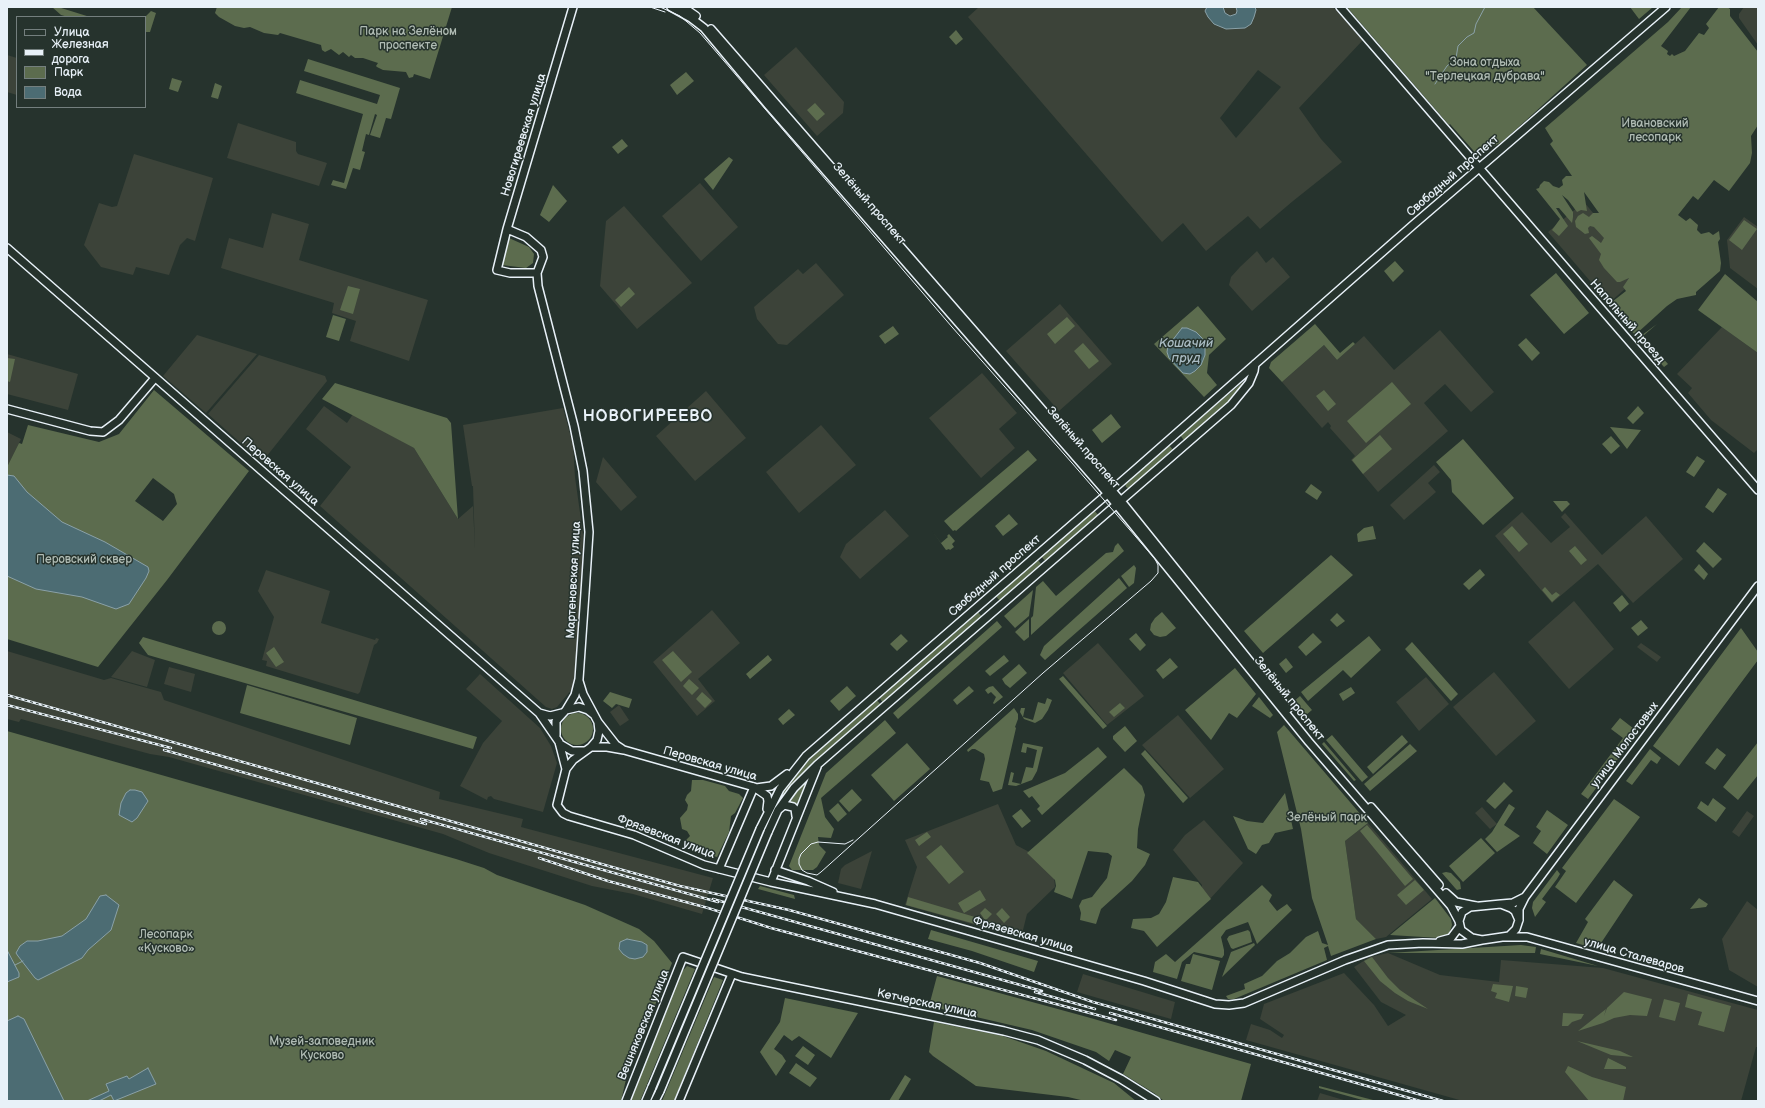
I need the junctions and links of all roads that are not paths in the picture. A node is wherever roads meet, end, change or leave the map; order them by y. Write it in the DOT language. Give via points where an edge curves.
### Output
graph roads {
  1 [pos="573,7"];
  2 [pos="671,7"];
  3 [pos="683,7"];
  4 [pos="1340,7"];
  5 [pos="1666,7"];
  6 [pos="1479,169"];
  7 [pos="507,229"];
  8 [pos="7,248"];
  9 [pos="537,273"];
  10 [pos="1256,364"];
  11 [pos="155,378"];
  12 [pos="7,409"];
  13 [pos="1758,490"];
  14 [pos="1110,492"];
  15 [pos="1119,503"];
  16 [pos="1758,586"];
  17 [pos="579,679"];
  18 [pos="564,712"];
  19 [pos="539,713"];
  20 [pos="597,719"];
  21 [pos="558,740"];
  22 [pos="589,748"];
  23 [pos="624,750"];
  24 [pos="806,756"];
  25 [pos="818,765"];
  26 [pos="566,769"];
  27 [pos="754,787"];
  28 [pos="778,810"];
  29 [pos="764,818"];
  30 [pos="795,819"];
  31 [pos="719,869"];
  32 [pos="775,870"];
  33 [pos="771,882"];
  34 [pos="844,897"];
  35 [pos="1525,897"];
  36 [pos="1501,904"];
  37 [pos="1476,906"];
  38 [pos="1519,921"];
  39 [pos="1460,924"];
  40 [pos="1527,937"];
  41 [pos="1504,938"];
  42 [pos="1482,940"];
  43 [pos="1428,943"];
  44 [pos="683,957"];
  45 [pos="732,974"];
  46 [pos="1758,1001"];
  47 [pos="626,1101"];
  48 [pos="646,1101"];
  49 [pos="655,1101"];
  50 [pos="679,1101"];
  51 [pos="1156,1101"];
  1 -- 7 [label="main road, Новогиреевская улица"];
  2 -- 14 [label="main road, Зелёный проспект" via="704,28"];
  3 -- 14 [label="main road, Зелёный проспект" via="710,28 995,355"];
  4 -- 6 [label="main road, Напольный проезд"];
  5 -- 6 [label="main road, Свободный проспект"];
  6 -- 10 [label="main road, Свободный проспект"];
  6 -- 13 [label="main road, Напольный проезд"];
  7 -- 9 [label="main road" via="526,237 541,250 543,257"];
  7 -- 9 [label="main road, Новогиреевская улица" via="497,270"];
  8 -- 11 [label="main road, Перовская улица"];
  9 -- 17 [label="main road, Мартеновская улица" via="538,286 579,448 588,515"];
  10 -- 14 [label="main road, Свободный проспект"];
  10 -- 15 [label="main road, Свободный проспект" via="1249,382 1235,400"];
  11 -- 12 [label="main road" via="119,420 103,432 90,431"];
  11 -- 19 [label="main road, Перовская улица"];
  14 -- 15 [label="main road, Зелёный проспект"];
  14 -- 24 [label="main road, Свободный проспект"];
  15 -- 25 [label="main road, Свободный проспект"];
  15 -- 37 [label="main road, Зелёный проспект" via="1290,712 1448,896 1456,902"];
  15 -- 39 [label="main road, Зелёный проспект" via="1306,738 1451,906"];
  16 -- 35 [label="main road, улица Молостовых"];
  17 -- 18 [label="main road" via="575,695"];
  17 -- 20 [label="main road" via="583,694"];
  18 -- 19 [label="main road" via="550,716"];
  18 -- 20 [label="main road" via="574,707 583,708"];
  18 -- 21 [label="main road" via="555,726"];
  19 -- 21 [label="main road, Перовская улица"];
  20 -- 22 [label="main road" via="599,735"];
  20 -- 23 [label="main road" via="616,745"];
  21 -- 22 [label="main road" via="572,751"];
  21 -- 26 [label="main road"];
  22 -- 23 [label="main road, Перовская улица" via="607,747"];
  22 -- 26 [label="main road"];
  23 -- 27 [label="main road, Перовская улица"];
  24 -- 27 [label="main road" via="774,784 763,788"];
  24 -- 29 [label="main road, Свободный проспект" via="783,785"];
  25 -- 28 [label="main road, Свободный проспект" via="794,788"];
  25 -- 30 [label="main road"];
  26 -- 31 [label="main road, Фрязевская улица" via="557,800 559,809 568,816 634,835 686,858"];
  27 -- 29 [label="main road, Перовская улица" via="768,798"];
  27 -- 31 [label="main road"];
  28 -- 30 [label="main road" via="784,805 790,805 795,809"];
  28 -- 49 [label="main road, Свободный проспект, bridge"];
  29 -- 48 [label="main road, bridge"];
  30 -- 32 [label="main road"];
  31 -- 33 [label="main road, Фрязевская улица"];
  32 -- 33 [label="main road"];
  32 -- 34 [label="main road"];
  33 -- 34 [label="main road, Фрязевская улица"];
  34 -- 43 [label="main road, Фрязевская улица" via="1226,1006 1250,1001 1376,948 1393,944"];
  35 -- 36 [label="main road" via="1513,903"];
  35 -- 38 [label="main road" via="1519,909"];
  36 -- 37 [label="main road"];
  36 -- 38 [label="main road" via="1511,908"];
  37 -- 39 [label="main road" via="1466,909 1460,916"];
  38 -- 40 [label="main road" via="1521,931"];
  38 -- 41 [label="main road" via="1513,934"];
  39 -- 42 [label="main road" via="1468,936"];
  39 -- 43 [label="main road" via="1448,940"];
  40 -- 41 [label="main road, улица Сталеваров"];
  40 -- 46 [label="main road, улица Сталеваров"];
  41 -- 42 [label="main road"];
  42 -- 43 [label="main road, Фрязевская улица" via="1462,944"];
  44 -- 45 [label="main road, Кетчерская улица"];
  44 -- 47 [label="main road, Вешняковская улица"];
  45 -- 50 [label="main road"];
  45 -- 51 [label="main road, Кетчерская улица" via="1038,1040 1121,1079"];
}
